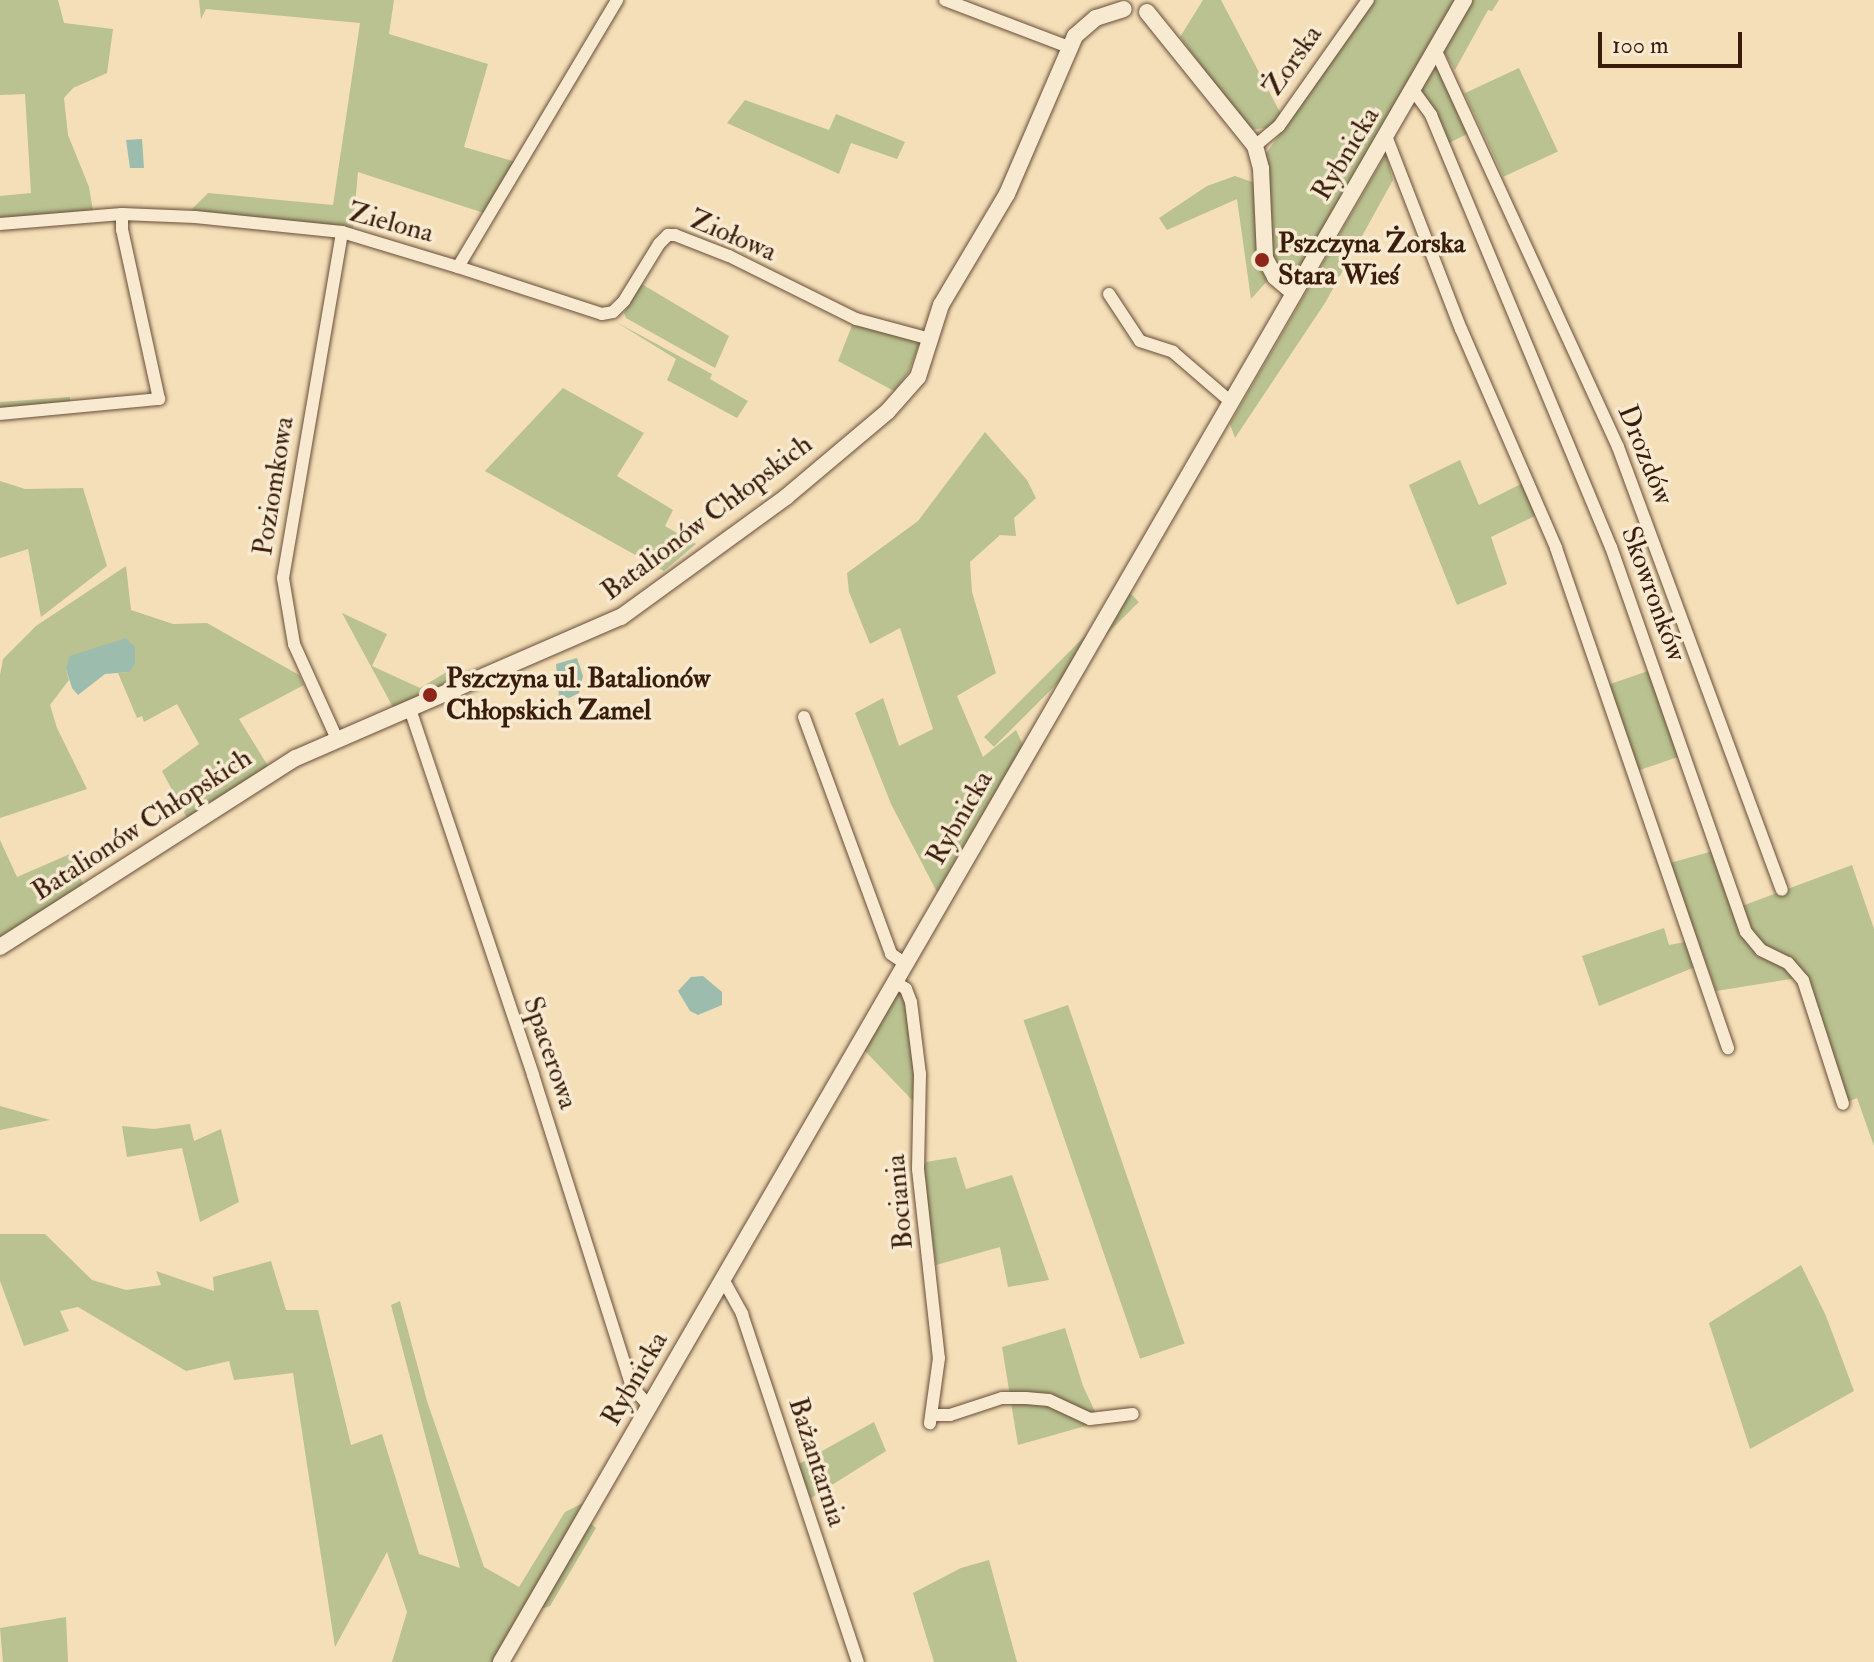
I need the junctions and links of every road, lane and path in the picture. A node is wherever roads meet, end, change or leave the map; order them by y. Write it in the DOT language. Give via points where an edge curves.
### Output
graph roads {
  1 [pos="617,0"];
  2 [pos="945,0"];
  3 [pos="1368,0"];
  4 [pos="1464,0"];
  5 [pos="1124,3"];
  6 [pos="1147,6"];
  7 [pos="1069,47"];
  8 [pos="1435,49"];
  9 [pos="1413,90"];
  10 [pos="1386,136"];
  11 [pos="1255,146"];
  12 [pos="122,214"];
  13 [pos="0,224"];
  14 [pos="342,232"];
  15 [pos="458,267"];
  16 [pos="1294,293"];
  17 [pos="1109,294"];
  18 [pos="930,339"];
  19 [pos="1231,402"];
  20 [pos="0,414"];
  21 [pos="410,709"];
  22 [pos="804,717"];
  23 [pos="337,739"];
  24 [pos="1782,890"];
  25 [pos="0,947"];
  26 [pos="906,964"];
  27 [pos="895,982"];
  28 [pos="1728,1048"];
  29 [pos="1843,1104"];
  30 [pos="724,1281"];
  31 [pos="650,1407"];
  32 [pos="1133,1414"];
  33 [pos="507,1658"];
  34 [pos="858,1662"];
  1 -- 15 [label="street, Zielona"];
  2 -- 7 [label="street"];
  3 -- 11 [label="street, Żorska" via="1279,126"];
  4 -- 8 [label="main road, Rybnicka"];
  5 -- 6 [label="main road" via="1135,19"];
  5 -- 7 [label="main road, Batalionów Chłopskich" via="1096,18"];
  6 -- 11 [label="main road, Żorska"];
  7 -- 18 [label="main road, Batalionów Chłopskich" via="1014,180 941,305"];
  8 -- 9 [label="main road, Rybnicka"];
  8 -- 24 [label="street, Drozdów" via="1618,447"];
  9 -- 10 [label="main road, Rybnicka"];
  9 -- 29 [label="street, Skowronków" via="1431,115 1611,547 1746,932 1761,950 1788,963 1803,980"];
  10 -- 16 [label="main road, Rybnicka"];
  10 -- 28 [label="street" via="1461,329 1556,548"];
  11 -- 16 [label="main road, Żorska" via="1265,258 1275,277"];
  12 -- 13 [label="street, Zielona"];
  12 -- 14 [label="street, Zielona"];
  12 -- 20 [label="street" via="159,399"];
  14 -- 15 [label="street, Zielona"];
  14 -- 23 [label="street, Poziomkowa" via="283,578 294,644"];
  15 -- 18 [label="street, Ziołowa" via="602,314 624,301 668,235 684,236 856,319"];
  16 -- 19 [label="main road, Rybnicka"];
  17 -- 19 [label="street" via="1140,341 1173,352"];
  18 -- 21 [label="main road, Batalionów Chłopskich" via="918,377 888,411 786,497 651,597 602,627"];
  19 -- 26 [label="main road, Rybnicka"];
  21 -- 23 [label="main road, Batalionów Chłopskich"];
  21 -- 31 [label="street, Spacerowa" via="632,1387"];
  22 -- 26 [label="street" via="891,954"];
  23 -- 25 [label="main road, Batalionów Chłopskich" via="264,776"];
  26 -- 27 [label="main road, Rybnicka"];
  27 -- 30 [label="main road, Rybnicka"];
  27 -- 32 [label="street, Bociania" via="906,989 911,1002 920,1074 918,1169 939,1358 931,1419 1002,1398 1049,1400 1090,1419"];
  30 -- 31 [label="main road, Rybnicka"];
  30 -- 34 [label="street, Bażantarnia" via="742,1314"];
  31 -- 33 [label="main road, Rybnicka"];
}
